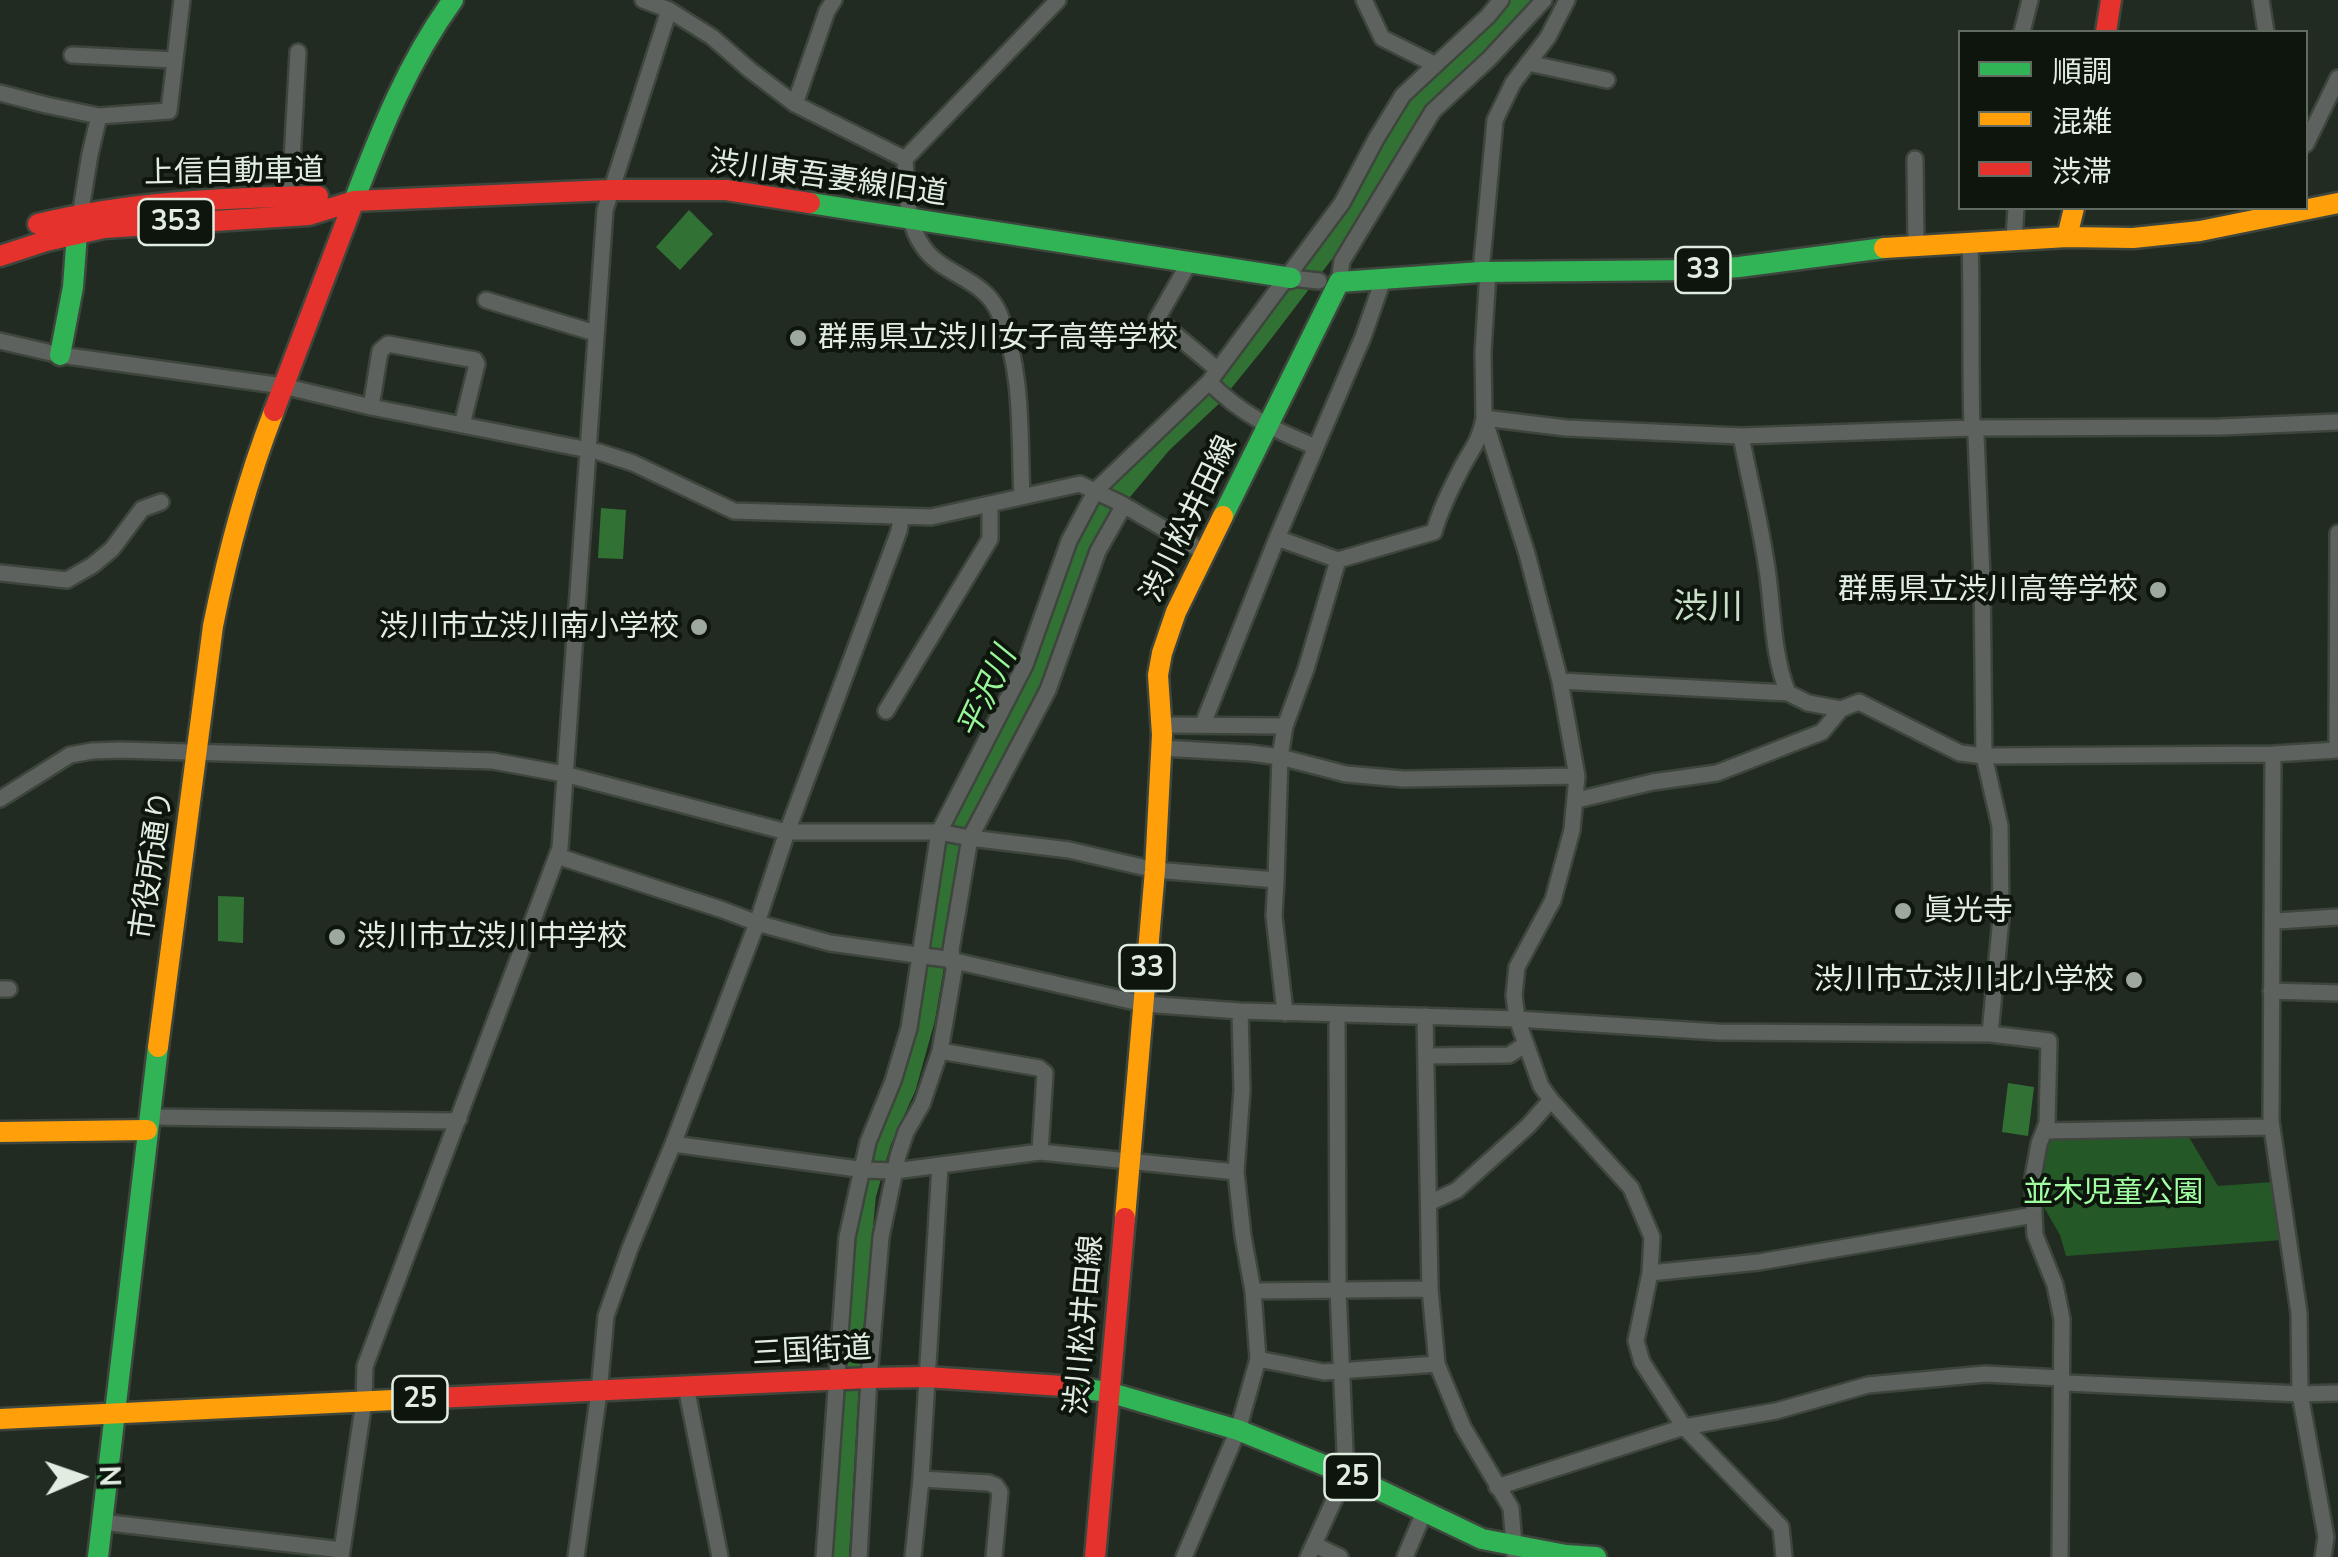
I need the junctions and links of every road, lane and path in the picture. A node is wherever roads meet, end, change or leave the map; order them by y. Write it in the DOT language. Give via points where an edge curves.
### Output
graph roads {
  1 [pos="182,0"];
  2 [pos="453,0"];
  3 [pos="643,0"];
  4 [pos="834,0"];
  5 [pos="1058,0"];
  6 [pos="1364,0"];
  7 [pos="1502,0"];
  8 [pos="1544,0"];
  9 [pos="1567,0"];
  10 [pos="2030,0"];
  11 [pos="2111,0"];
  12 [pos="2261,0"];
  13 [pos="669,10"];
  14 [pos="2022,30"];
  15 [pos="2106,30"];
  16 [pos="2266,30"];
  17 [pos="298,52"];
  18 [pos="72,55"];
  19 [pos="175,60"];
  20 [pos="1528,63"];
  21 [pos="1434,64"];
  22 [pos="2338,78"];
  23 [pos="1606,80"];
  24 [pos="0,92"];
  25 [pos="795,104"];
  26 [pos="99,116"];
  27 [pos="2308,140"];
  28 [pos="1916,158"];
  29 [pos="904,159"];
  30 [pos="610,190"];
  31 [pos="290,197"];
  32 [pos="354,201"];
  33 [pos="2338,202"];
  34 [pos="2308,206"];
  35 [pos="2016,210"];
  36 [pos="2073,210"];
  37 [pos="2274,211"];
  38 [pos="910,218"];
  39 [pos="79,222"];
  40 [pos="0,236"];
  41 [pos="2066,237"];
  42 [pos="2014,239"];
  43 [pos="1970,242"];
  44 [pos="1916,244"];
  45 [pos="0,256"];
  46 [pos="1189,263"];
  47 [pos="1485,272"];
  48 [pos="1384,277"];
  49 [pos="1288,278"];
  50 [pos="1329,281"];
  51 [pos="486,300"];
  52 [pos="595,333"];
  53 [pos="0,341"];
  54 [pos="60,355"];
  55 [pos="1213,379"];
  56 [pos="283,386"];
  57 [pos="372,407"];
  58 [pos="1484,418"];
  59 [pos="2338,422"];
  60 [pos="462,425"];
  61 [pos="1267,426"];
  62 [pos="1972,428"];
  63 [pos="1741,436"];
  64 [pos="1316,447"];
  65 [pos="586,449"];
  66 [pos="1099,492"];
  67 [pos="1022,497"];
  68 [pos="161,502"];
  69 [pos="990,504"];
  70 [pos="1122,504"];
  71 [pos="901,518"];
  72 [pos="2338,533"];
  73 [pos="1277,538"];
  74 [pos="1204,552"];
  75 [pos="1338,560"];
  76 [pos="0,573"];
  77 [pos="1560,681"];
  78 [pos="1788,693"];
  79 [pos="1841,708"];
  80 [pos="886,711"];
  81 [pos="1203,724"];
  82 [pos="1162,725"];
  83 [pos="1285,726"];
  84 [pos="1162,748"];
  85 [pos="2338,750"];
  86 [pos="198,752"];
  87 [pos="2273,754"];
  88 [pos="1984,756"];
  89 [pos="1280,757"];
  90 [pos="564,774"];
  91 [pos="1577,776"];
  92 [pos="0,799"];
  93 [pos="1577,800"];
  94 [pos="787,832"];
  95 [pos="942,832"];
  96 [pos="968,838"];
  97 [pos="556,856"];
  98 [pos="1155,870"];
  99 [pos="1276,880"];
  100 [pos="2272,915"];
  101 [pos="2338,916"];
  102 [pos="757,924"];
  103 [pos="922,955"];
  104 [pos="949,960"];
  105 [pos="2271,991"];
  106 [pos="2338,994"];
  107 [pos="1144,1004"];
  108 [pos="1240,1011"];
  109 [pos="1285,1013"];
  110 [pos="1336,1014"];
  111 [pos="1425,1016"];
  112 [pos="1517,1019"];
  113 [pos="1990,1034"];
  114 [pos="1526,1044"];
  115 [pos="940,1051"];
  116 [pos="1426,1056"];
  117 [pos="1550,1100"];
  118 [pos="459,1119"];
  119 [pos="148,1124"];
  120 [pos="2272,1127"];
  121 [pos="2044,1131"];
  122 [pos="0,1132"];
  123 [pos="673,1144"];
  124 [pos="1040,1152"];
  125 [pos="1129,1160"];
  126 [pos="940,1166"];
  127 [pos="863,1170"];
  128 [pos="891,1171"];
  129 [pos="1236,1172"];
  130 [pos="1429,1203"];
  131 [pos="2034,1214"];
  132 [pos="1650,1273"];
  133 [pos="1430,1288"];
  134 [pos="1338,1290"];
  135 [pos="1253,1291"];
  136 [pos="1258,1359"];
  137 [pos="1437,1364"];
  138 [pos="1340,1371"];
  139 [pos="926,1377"];
  140 [pos="851,1378"];
  141 [pos="2061,1378"];
  142 [pos="686,1387"];
  143 [pos="600,1392"];
  144 [pos="1108,1392"];
  145 [pos="2338,1393"];
  146 [pos="2300,1394"];
  147 [pos="364,1401"];
  148 [pos="114,1413"];
  149 [pos="0,1418"];
  150 [pos="1684,1428"];
  151 [pos="1238,1430"];
  152 [pos="832,1458"];
  153 [pos="864,1460"];
  154 [pos="1346,1474"];
  155 [pos="921,1479"];
  156 [pos="1497,1486"];
  157 [pos="1426,1510"];
  158 [pos="101,1522"];
  159 [pos="1311,1551"];
  160 [pos="1514,1551"];
  161 [pos="341,1554"];
  162 [pos="98,1557"];
  163 [pos="576,1557"];
  164 [pos="720,1557"];
  165 [pos="824,1557"];
  166 [pos="859,1557"];
  167 [pos="913,1557"];
  168 [pos="994,1557"];
  169 [pos="1094,1557"];
  170 [pos="1184,1557"];
  171 [pos="1340,1557"];
  172 [pos="1405,1557"];
  173 [pos="1596,1557"];
  174 [pos="1784,1557"];
  175 [pos="2060,1557"];
  176 [pos="2323,1557"];
  1 -- 19 [label="street"];
  2 -- 32 [label="main road, 上信自動車道" via="415,55"];
  3 -- 13 [label="street"];
  4 -- 25 [label="street"];
  5 -- 29 [label="street"];
  6 -- 21 [label="street" via="1382,38"];
  7 -- 21 [label="street"];
  8 -- 50 [label="street" via="1432,111"];
  9 -- 20 [label="street"];
  10 -- 14 [label="street"];
  11 -- 15 [label="main road"];
  12 -- 16 [label="street"];
  13 -- 25 [label="street"];
  13 -- 30 [label="street"];
  17 -- 31 [label="street"];
  18 -- 19 [label="street"];
  19 -- 26 [label="street" via="170,112"];
  20 -- 23 [label="street"];
  20 -- 47 [label="street" via="1495,120"];
  21 -- 49 [label="street" via="1403,95 1342,202"];
  22 -- 27 [label="street"];
  24 -- 26 [label="street"];
  25 -- 29 [label="street"];
  26 -- 39 [label="street"];
  28 -- 44 [label="street"];
  29 -- 38 [label="street"];
  30 -- 32 [label="main road, 渋川東吾妻線旧道"];
  30 -- 38 [label="main road, 渋川東吾妻線旧道" via="726,190"];
  30 -- 52 [label="street"];
  31 -- 32 [label="main road, 上信自動車道 / 353"];
  31 -- 39 [label="main road, 上信自動車道 / 353" via="145,202"];
  32 -- 39 [label="main road, 上信自動車道 / 353" via="309,215"];
  32 -- 56 [label="main road, 市役所通り"];
  33 -- 34 [label="main road"];
  35 -- 42 [label="street"];
  36 -- 41 [label="main road"];
  37 -- 41 [label="main road" via="2200,231"];
  38 -- 46 [label="main road, 渋川東吾妻線旧道"];
  38 -- 67 [label="street" via="926,252 979,287 999,312 1015,363"];
  39 -- 40 [label="main road, 上信自動車道 / 353"];
  39 -- 45 [label="main road, 上信自動車道 / 353"];
  39 -- 54 [label="main road"];
  41 -- 42 [label="main road, 33"];
  42 -- 43 [label="main road, 33"];
  43 -- 44 [label="main road, 33"];
  43 -- 62 [label="street"];
  44 -- 47 [label="main road, 33" via="1740,268"];
  46 -- 49 [label="main road, 渋川東吾妻線旧道"];
  46 -- 55 [label="street" via="1158,319"];
  47 -- 48 [label="main road, 33"];
  47 -- 58 [label="street"];
  48 -- 50 [label="main road, 33"];
  48 -- 64 [label="street"];
  49 -- 50 [label="street"];
  49 -- 55 [label="street"];
  50 -- 61 [label="main road, 渋川松井田線 / 33"];
  51 -- 52 [label="street"];
  52 -- 65 [label="street"];
  53 -- 54 [label="street"];
  54 -- 56 [label="street"];
  55 -- 61 [label="street" via="1227,400"];
  55 -- 66 [label="street"];
  56 -- 57 [label="street"];
  56 -- 86 [label="main road, 市役所通り" via="227,557"];
  57 -- 60 [label="street"];
  57 -- 60 [label="street" via="380,351 388,344 474,360"];
  58 -- 63 [label="street"];
  58 -- 75 [label="street" via="1480,440 1434,532"];
  58 -- 77 [label="street"];
  59 -- 62 [label="street"];
  60 -- 65 [label="street"];
  61 -- 64 [label="street"];
  61 -- 74 [label="main road, 渋川松井田線 / 33"];
  62 -- 63 [label="street"];
  62 -- 88 [label="street"];
  63 -- 78 [label="street"];
  64 -- 73 [label="street"];
  65 -- 71 [label="street" via="634,463 734,511"];
  65 -- 90 [label="street"];
  66 -- 67 [label="street" via="1080,484"];
  66 -- 70 [label="street"];
  66 -- 95 [label="street" via="1069,541 1025,665"];
  67 -- 69 [label="street"];
  68 -- 76 [label="street" via="142,510 112,549 66,580"];
  69 -- 71 [label="street"];
  69 -- 80 [label="street" via="990,539"];
  70 -- 74 [label="street"];
  70 -- 96 [label="street" via="1098,550 1048,690"];
  71 -- 94 [label="street"];
  72 -- 85 [label="street"];
  73 -- 75 [label="street"];
  73 -- 81 [label="street"];
  74 -- 82 [label="main road, 渋川松井田線 / 33" via="1162,653"];
  75 -- 83 [label="street"];
  77 -- 78 [label="street"];
  77 -- 91 [label="street"];
  78 -- 79 [label="street"];
  79 -- 88 [label="street" via="1858,702 1960,753"];
  79 -- 93 [label="street" via="1822,732 1716,773"];
  81 -- 82 [label="street"];
  81 -- 83 [label="street"];
  82 -- 84 [label="main road, 渋川松井田線 / 33"];
  83 -- 89 [label="street"];
  84 -- 89 [label="street"];
  84 -- 98 [label="main road, 渋川松井田線 / 33"];
  85 -- 87 [label="street"];
  86 -- 90 [label="street" via="493,761"];
  86 -- 92 [label="street" via="70,756"];
  86 -- 119 [label="main road, 市役所通り"];
  87 -- 88 [label="street"];
  87 -- 100 [label="street"];
  88 -- 113 [label="street" via="2000,826 2001,918"];
  89 -- 91 [label="street" via="1346,774 1398,778"];
  89 -- 99 [label="street"];
  90 -- 94 [label="street"];
  90 -- 97 [label="street"];
  91 -- 93 [label="street"];
  93 -- 112 [label="street" via="1553,900 1517,967"];
  94 -- 95 [label="street"];
  94 -- 102 [label="street"];
  95 -- 96 [label="street"];
  95 -- 103 [label="street"];
  96 -- 98 [label="street" via="1070,850"];
  96 -- 104 [label="street"];
  97 -- 102 [label="street"];
  97 -- 118 [label="street"];
  98 -- 99 [label="street"];
  98 -- 107 [label="main road, 渋川松井田線 / 33"];
  99 -- 109 [label="street"];
  100 -- 101 [label="street" via="2277,921"];
  100 -- 105 [label="street"];
  102 -- 103 [label="street"];
  102 -- 123 [label="street"];
  103 -- 104 [label="street"];
  103 -- 127 [label="street" via="910,1028"];
  104 -- 107 [label="street"];
  104 -- 115 [label="street" via="954,970"];
  105 -- 106 [label="street"];
  105 -- 120 [label="street"];
  107 -- 108 [label="street"];
  107 -- 125 [label="main road, 渋川松井田線 / 33"];
  108 -- 109 [label="street"];
  108 -- 129 [label="street"];
  109 -- 110 [label="street"];
  110 -- 111 [label="street"];
  110 -- 134 [label="street"];
  111 -- 112 [label="street"];
  111 -- 116 [label="street"];
  112 -- 113 [label="street" via="1718,1032"];
  112 -- 114 [label="street"];
  113 -- 121 [label="street" via="2050,1041"];
  114 -- 116 [label="street" via="1509,1055"];
  114 -- 117 [label="street"];
  115 -- 124 [label="street" via="1045,1072"];
  115 -- 128 [label="street"];
  116 -- 130 [label="street"];
  117 -- 130 [label="street" via="1457,1190"];
  117 -- 132 [label="street" via="1632,1188 1652,1237"];
  118 -- 119 [label="street"];
  118 -- 147 [label="street" via="365,1366"];
  119 -- 122 [label="main road"];
  119 -- 148 [label="main road, 市役所通り"];
  120 -- 121 [label="street"];
  120 -- 146 [label="street" via="2298,1313"];
  121 -- 131 [label="street"];
  123 -- 127 [label="street"];
  123 -- 143 [label="street" via="606,1316"];
  124 -- 125 [label="street"];
  124 -- 126 [label="street"];
  125 -- 129 [label="street"];
  125 -- 144 [label="main road, 渋川松井田線 / 33"];
  126 -- 128 [label="street"];
  126 -- 139 [label="street"];
  127 -- 128 [label="street"];
  127 -- 140 [label="street" via="847,1237"];
  128 -- 140 [label="street"];
  129 -- 135 [label="street"];
  130 -- 133 [label="street"];
  131 -- 132 [label="street" via="1759,1262"];
  131 -- 141 [label="street" via="2062,1319"];
  132 -- 150 [label="street" via="1636,1341"];
  133 -- 134 [label="street"];
  133 -- 137 [label="street"];
  134 -- 135 [label="street"];
  134 -- 138 [label="street"];
  135 -- 136 [label="street"];
  136 -- 138 [label="street"];
  136 -- 151 [label="street"];
  137 -- 138 [label="street"];
  137 -- 156 [label="street"];
  138 -- 154 [label="street"];
  139 -- 140 [label="main road, 三国街道 / 25"];
  139 -- 144 [label="main road, 三国街道 / 25"];
  139 -- 155 [label="street"];
  140 -- 142 [label="main road, 三国街道 / 25"];
  140 -- 152 [label="street"];
  140 -- 153 [label="street"];
  141 -- 146 [label="street" via="2067,1384"];
  141 -- 150 [label="street" via="1985,1374 1868,1385"];
  141 -- 175 [label="street"];
  142 -- 143 [label="main road, 三国街道 / 25"];
  142 -- 164 [label="street"];
  143 -- 147 [label="main road, 三国街道 / 25"];
  143 -- 163 [label="street"];
  144 -- 151 [label="main road, 三国街道 / 25"];
  144 -- 169 [label="main road, 渋川松井田線 / 33"];
  145 -- 146 [label="street"];
  146 -- 176 [label="street" via="2326,1537"];
  147 -- 148 [label="main road, 三国街道 / 25"];
  147 -- 161 [label="street"];
  148 -- 149 [label="main road, 三国街道 / 25"];
  148 -- 158 [label="main road, 市役所通り"];
  150 -- 156 [label="street"];
  150 -- 174 [label="street" via="1781,1528"];
  151 -- 154 [label="main road, 三国街道 / 25"];
  151 -- 170 [label="street"];
  152 -- 153 [label="street"];
  152 -- 165 [label="street"];
  153 -- 166 [label="street"];
  154 -- 157 [label="main road, 三国街道 / 25"];
  154 -- 159 [label="street"];
  155 -- 167 [label="street"];
  155 -- 168 [label="street" via="996,1486"];
  156 -- 160 [label="street" via="1511,1508"];
  157 -- 160 [label="main road, 三国街道 / 25"];
  157 -- 172 [label="street"];
  158 -- 161 [label="street"];
  158 -- 162 [label="main road, 市役所通り"];
  159 -- 171 [label="street"];
  160 -- 173 [label="main road, 三国街道 / 25"];
}
